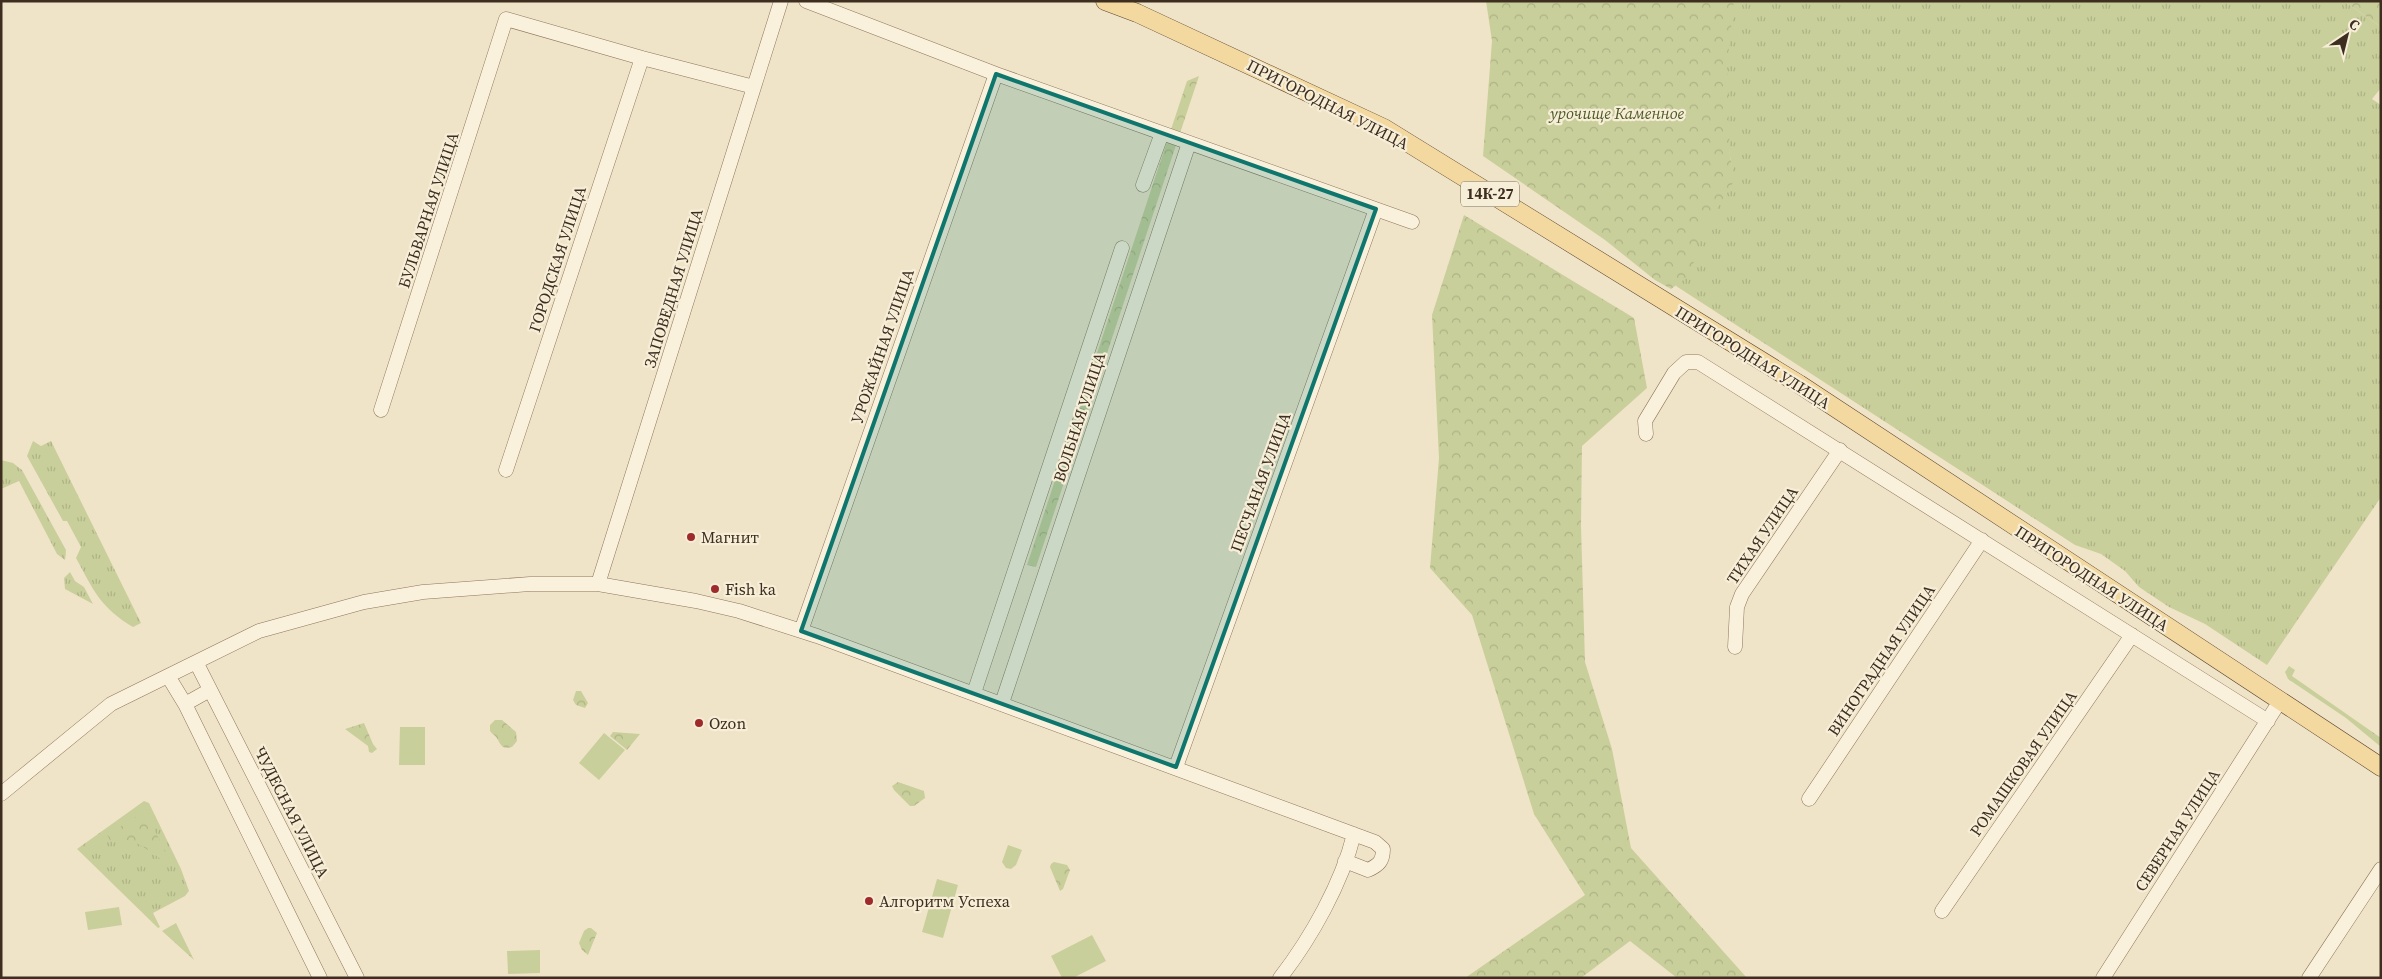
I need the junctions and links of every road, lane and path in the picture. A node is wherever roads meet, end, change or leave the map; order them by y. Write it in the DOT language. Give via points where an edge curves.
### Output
graph roads {
  1 [pos="781,1"];
  2 [pos="806,1"];
  3 [pos="1105,1"];
  4 [pos="642,58"];
  5 [pos="996,74"];
  6 [pos="754,87"];
  7 [pos="1162,133"];
  8 [pos="1189,143"];
  9 [pos="1143,185"];
  10 [pos="1376,209"];
  11 [pos="1412,222"];
  12 [pos="1122,248"];
  13 [pos="381,410"];
  14 [pos="1646,434"];
  15 [pos="1840,450"];
  16 [pos="506,470"];
  17 [pos="1982,540"];
  18 [pos="598,584"];
  19 [pos="801,631"];
  20 [pos="2132,635"];
  21 [pos="1736,647"];
  22 [pos="196,662"];
  23 [pos="168,676"];
  24 [pos="210,690"];
  25 [pos="974,693"];
  26 [pos="2280,702"];
  27 [pos="1002,703"];
  28 [pos="184,704"];
  29 [pos="2268,720"];
  30 [pos="1176,767"];
  31 [pos="2378,767"];
  32 [pos="1,794"];
  33 [pos="1809,799"];
  34 [pos="1354,834"];
  35 [pos="1345,861"];
  36 [pos="2381,869"];
  37 [pos="1942,911"];
  38 [pos="320,978"];
  39 [pos="357,978"];
  40 [pos="1280,978"];
  41 [pos="2103,978"];
  42 [pos="2309,978"];
  1 -- 6 [label="street, ЗАПОВЕДНАЯ УЛИЦА"];
  2 -- 5 [label="street"];
  3 -- 26 [label="main road, ПРИГОРОДНАЯ УЛИЦА / 14К-27" via="1384,128 1807,390"];
  4 -- 6 [label="street"];
  4 -- 13 [label="street, БУЛЬВАРНАЯ УЛИЦА" via="506,19"];
  4 -- 16 [label="street, ГОРОДСКАЯ УЛИЦА"];
  5 -- 7 [label="street"];
  5 -- 19 [label="street, УРОЖАЙНАЯ УЛИЦА"];
  6 -- 18 [label="street, ЗАПОВЕДНАЯ УЛИЦА"];
  7 -- 8 [label="street"];
  7 -- 9 [label="street"];
  8 -- 10 [label="street"];
  8 -- 27 [label="street, ВОЛЬНАЯ УЛИЦА"];
  10 -- 11 [label="street"];
  10 -- 30 [label="street, ПЕСЧАНАЯ УЛИЦА"];
  12 -- 25 [label="street, ВОЛЬНАЯ УЛИЦА"];
  14 -- 15 [label="street, ПРИГОРОДНАЯ УЛИЦА" via="1645,421 1674,373 1686,362 1698,362"];
  15 -- 17 [label="street, ПРИГОРОДНАЯ УЛИЦА"];
  15 -- 21 [label="street, ТИХАЯ УЛИЦА" via="1742,594 1736,607"];
  17 -- 20 [label="street, ПРИГОРОДНАЯ УЛИЦА"];
  17 -- 33 [label="street, ВИНОГРАДНАЯ УЛИЦА"];
  18 -- 19 [label="street" via="696,601"];
  18 -- 22 [label="street" via="472,586 364,602 259,631"];
  19 -- 25 [label="street"];
  20 -- 29 [label="street, ПРИГОРОДНАЯ УЛИЦА"];
  20 -- 37 [label="street, РОМАШКОВАЯ УЛИЦА"];
  22 -- 23 [label="street"];
  22 -- 24 [label="street, ЧУДЕСНАЯ УЛИЦА"];
  23 -- 28 [label="street"];
  23 -- 32 [label="street" via="111,704"];
  24 -- 28 [label="street"];
  24 -- 39 [label="street, ЧУДЕСНАЯ УЛИЦА"];
  25 -- 27 [label="street"];
  26 -- 29 [label="street, СЕВЕРНАЯ УЛИЦА"];
  26 -- 31 [label="main road, ПРИГОРОДНАЯ УЛИЦА"];
  27 -- 30 [label="street"];
  28 -- 38 [label="street"];
  29 -- 41 [label="street, СЕВЕРНАЯ УЛИЦА"];
  30 -- 34 [label="street"];
  34 -- 35 [label="street"];
  34 -- 35 [label="street" via="1375,842 1383,849 1383,858 1378,866 1368,870"];
  35 -- 40 [label="street" via="1318,922"];
  36 -- 42 [label="street"];
}
